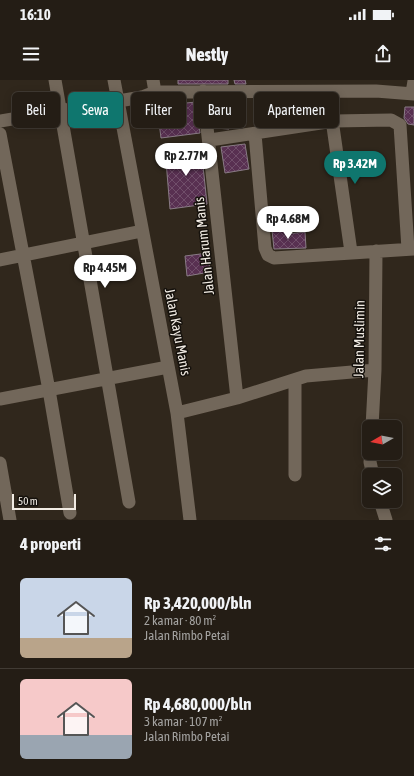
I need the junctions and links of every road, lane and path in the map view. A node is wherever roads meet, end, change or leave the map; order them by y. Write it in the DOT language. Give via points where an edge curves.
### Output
graph roads {
  1 [pos="55,80"];
  2 [pos="114,80"];
  3 [pos="154,86"];
  4 [pos="413,90"];
  5 [pos="203,91"];
  6 [pos="57,92"];
  7 [pos="116,92"];
  8 [pos="328,92"];
  9 [pos="123,100"];
  10 [pos="68,110"];
  11 [pos="60,111"];
  12 [pos="12,119"];
  13 [pos="0,121"];
  14 [pos="339,121"];
  15 [pos="123,128"];
  16 [pos="291,128"];
  17 [pos="335,128"];
  18 [pos="0,134"];
  19 [pos="255,134"];
  20 [pos="210,140"];
  21 [pos="142,231"];
  22 [pos="84,242"];
  23 [pos="411,249"];
  24 [pos="376,251"];
  25 [pos="351,252"];
  26 [pos="23,255"];
  27 [pos="0,260"];
  28 [pos="168,367"];
  29 [pos="375,370"];
  30 [pos="109,379"];
  31 [pos="295,380"];
  32 [pos="50,390"];
  33 [pos="237,398"];
  34 [pos="0,399"];
  35 [pos="177,413"];
  36 [pos="372,420"];
  37 [pos="0,463"];
  38 [pos="295,475"];
  39 [pos="129,502"];
  40 [pos="382,508"];
  41 [pos="70,513"];
  42 [pos="10,520"];
  43 [pos="190,520"];
  44 [pos="386,520"];
  1 -- 6 [label="street"];
  2 -- 7 [label="street, Jalan Kayu Manis"];
  3 -- 5 [label="street"];
  3 -- 9 [label="street" via="142,97"];
  4 -- 8 [label="street"];
  5 -- 8 [label="street"];
  5 -- 20 [label="street, Jalan Harum Manis"];
  10 -- 11 [label="street"];
  11 -- 22 [label="street"];
  12 -- 13 [label="street"];
  14 -- 23 [label="street" via="391,120 400,125"];
  15 -- 21 [label="street, Jalan Kayu Manis"];
  16 -- 19 [label="street"];
  17 -- 25 [label="street"];
  18 -- 26 [label="street"];
  19 -- 20 [label="street"];
  19 -- 25 [label="street" via="265,248 268,255 274,258"];
  20 -- 33 [label="street, Jalan Harum Manis"];
  21 -- 22 [label="street"];
  21 -- 28 [label="street, Jalan Kayu Manis"];
  22 -- 26 [label="street"];
  22 -- 30 [label="street"];
  23 -- 24 [label="street"];
  24 -- 25 [label="street"];
  24 -- 29 [label="street, Jalan Muslimin"];
  26 -- 27 [label="street"];
  26 -- 32 [label="street"];
  28 -- 30 [label="street"];
  28 -- 35 [label="street, Jalan Kayu Manis"];
  29 -- 31 [label="street" via="306,376"];
  29 -- 36 [label="street, Jalan Muslimin"];
  30 -- 32 [label="street"];
  30 -- 39 [label="street"];
  31 -- 33 [label="street"];
  31 -- 38 [label="street"];
  32 -- 34 [label="street"];
  32 -- 41 [label="street"];
  33 -- 35 [label="street"];
  35 -- 43 [label="street, Jalan Kayu Manis"];
  37 -- 42 [label="street"];
  40 -- 44 [label="street"];
}
